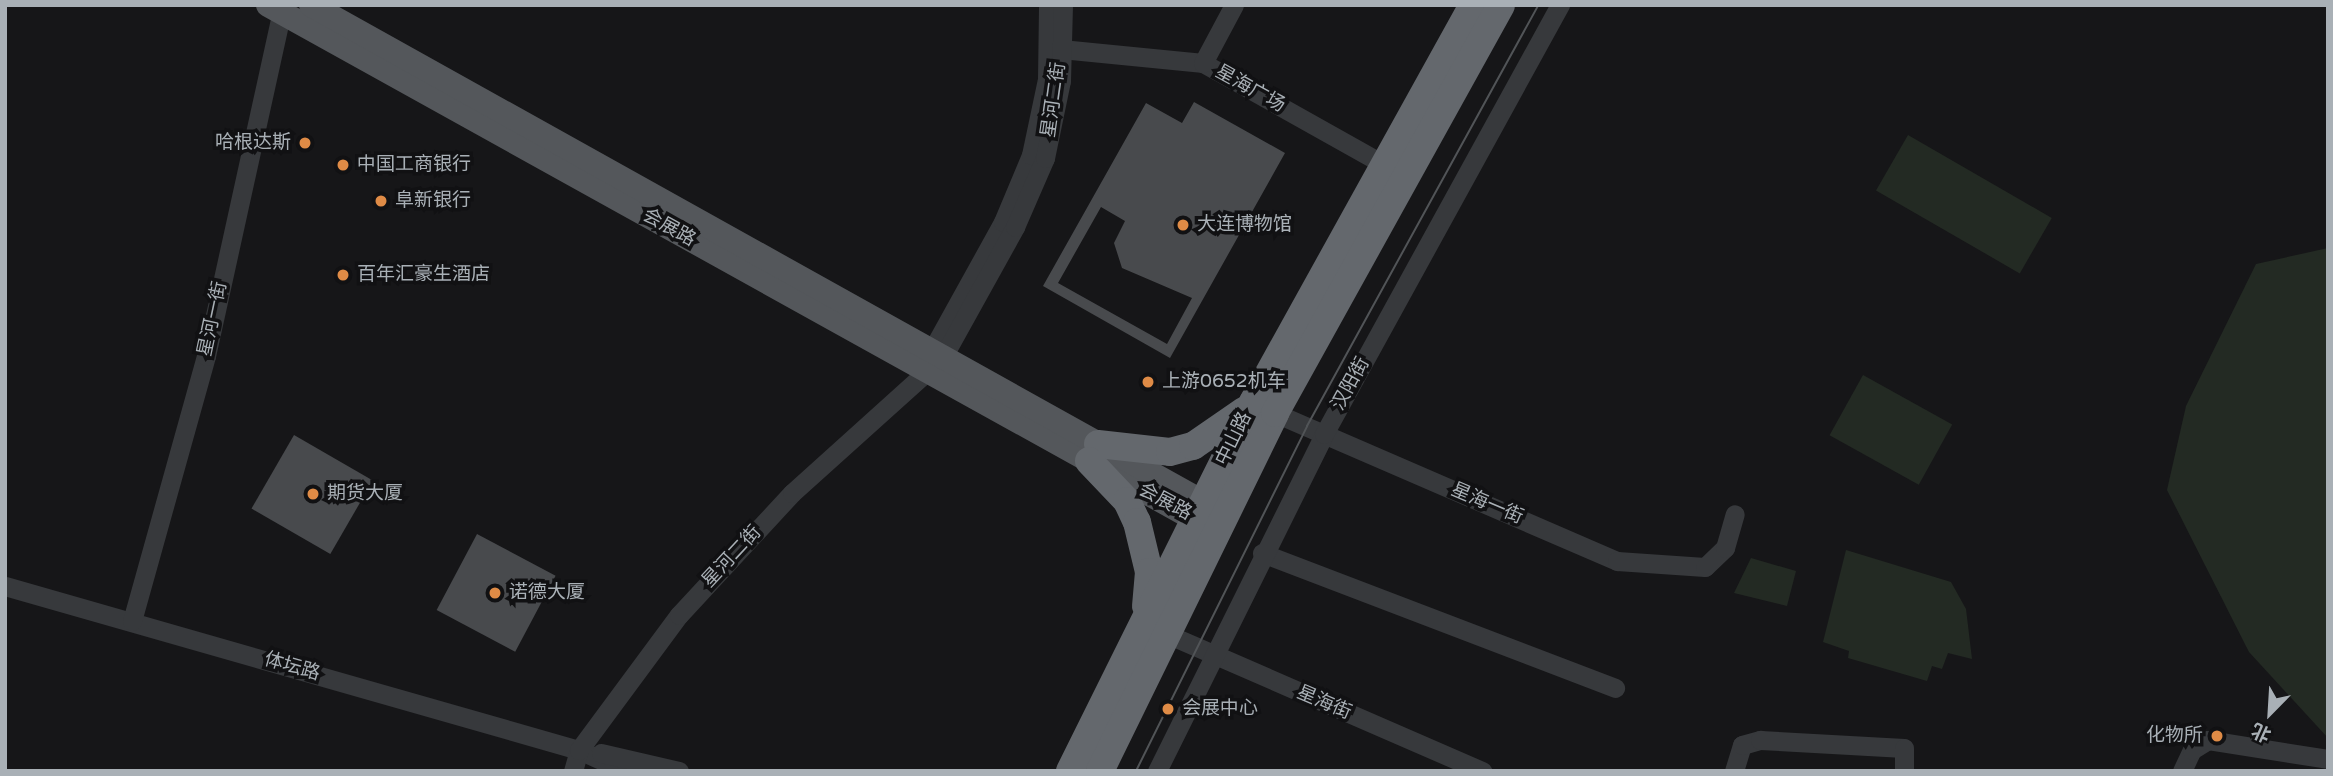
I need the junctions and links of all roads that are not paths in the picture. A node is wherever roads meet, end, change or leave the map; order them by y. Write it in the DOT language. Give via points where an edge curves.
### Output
graph roads {
  1 [pos="311,5"];
  2 [pos="1048,5"];
  3 [pos="1063,5"];
  4 [pos="1234,5"];
  5 [pos="1473,5"];
  6 [pos="1501,5"];
  7 [pos="1560,5"];
  8 [pos="280,7"];
  9 [pos="1061,49"];
  10 [pos="1203,63"];
  11 [pos="1385,165"];
  12 [pos="932,359"];
  13 [pos="1264,407"];
  14 [pos="1324,434"];
  15 [pos="1093,452"];
  16 [pos="1735,514"];
  17 [pos="1206,515"];
  18 [pos="1262,553"];
  19 [pos="5,586"];
  20 [pos="132,621"];
  21 [pos="1154,631"];
  22 [pos="1213,654"];
  23 [pos="1615,688"];
  24 [pos="579,750"];
  25 [pos="2328,760"];
  26 [pos="573,771"];
  27 [pos="625,771"];
  28 [pos="679,771"];
  29 [pos="1070,771"];
  30 [pos="1100,771"];
  31 [pos="1157,771"];
  32 [pos="1482,771"];
  33 [pos="1734,771"];
  34 [pos="1904,771"];
  35 [pos="2182,771"];
  1 -- 12 [label="main road, 会展路"];
  2 -- 12 [label="street, 星河二街" via="1047,79 1031,155 1003,222"];
  3 -- 9 [label="street, 星河二街"];
  4 -- 10 [label="street"];
  5 -- 11 [label="highway, 中山路"];
  6 -- 13 [label="highway, 中山路"];
  7 -- 14 [label="street, 汉阳街"];
  8 -- 12 [label="main road, 会展路"];
  8 -- 20 [label="street, 星河一街" via="206,356"];
  9 -- 10 [label="street, 星海广场"];
  9 -- 12 [label="street, 星河二街" via="1054,122 1030,198"];
  10 -- 11 [label="street, 星海广场"];
  11 -- 13 [label="highway, 中山路"];
  12 -- 15 [label="main road, 会展路"];
  12 -- 24 [label="street, 星河二街" via="792,493 678,615"];
  13 -- 14 [label="street, 星海一街"];
  13 -- 15 [label="highway" via="1193,446"];
  13 -- 17 [label="highway, 中山路"];
  14 -- 16 [label="street, 星海一街" via="1617,561 1705,567 1725,548"];
  14 -- 18 [label="street, 汉阳街"];
  15 -- 17 [label="main road, 会展路"];
  15 -- 21 [label="highway" via="1127,501 1145,545 1147,600"];
  17 -- 21 [label="highway, 中山路"];
  18 -- 22 [label="street, 汉阳街"];
  18 -- 23 [label="street"];
  19 -- 20 [label="street, 体坛路"];
  20 -- 24 [label="street, 体坛路"];
  21 -- 22 [label="street, 星海街"];
  21 -- 29 [label="highway, 中山路"];
  21 -- 30 [label="highway, 中山路"];
  22 -- 31 [label="street, 汉阳街"];
  22 -- 32 [label="street, 星海街"];
  24 -- 26 [label="street, 星河二街"];
  24 -- 27 [label="street, 体坛路"];
  24 -- 28 [label="street, 体坛路"];
  25 -- 35 [label="street" via="2208,740 2192,750"];
  33 -- 34 [label="street" via="1742,744 1760,740 1904,748"];
}
